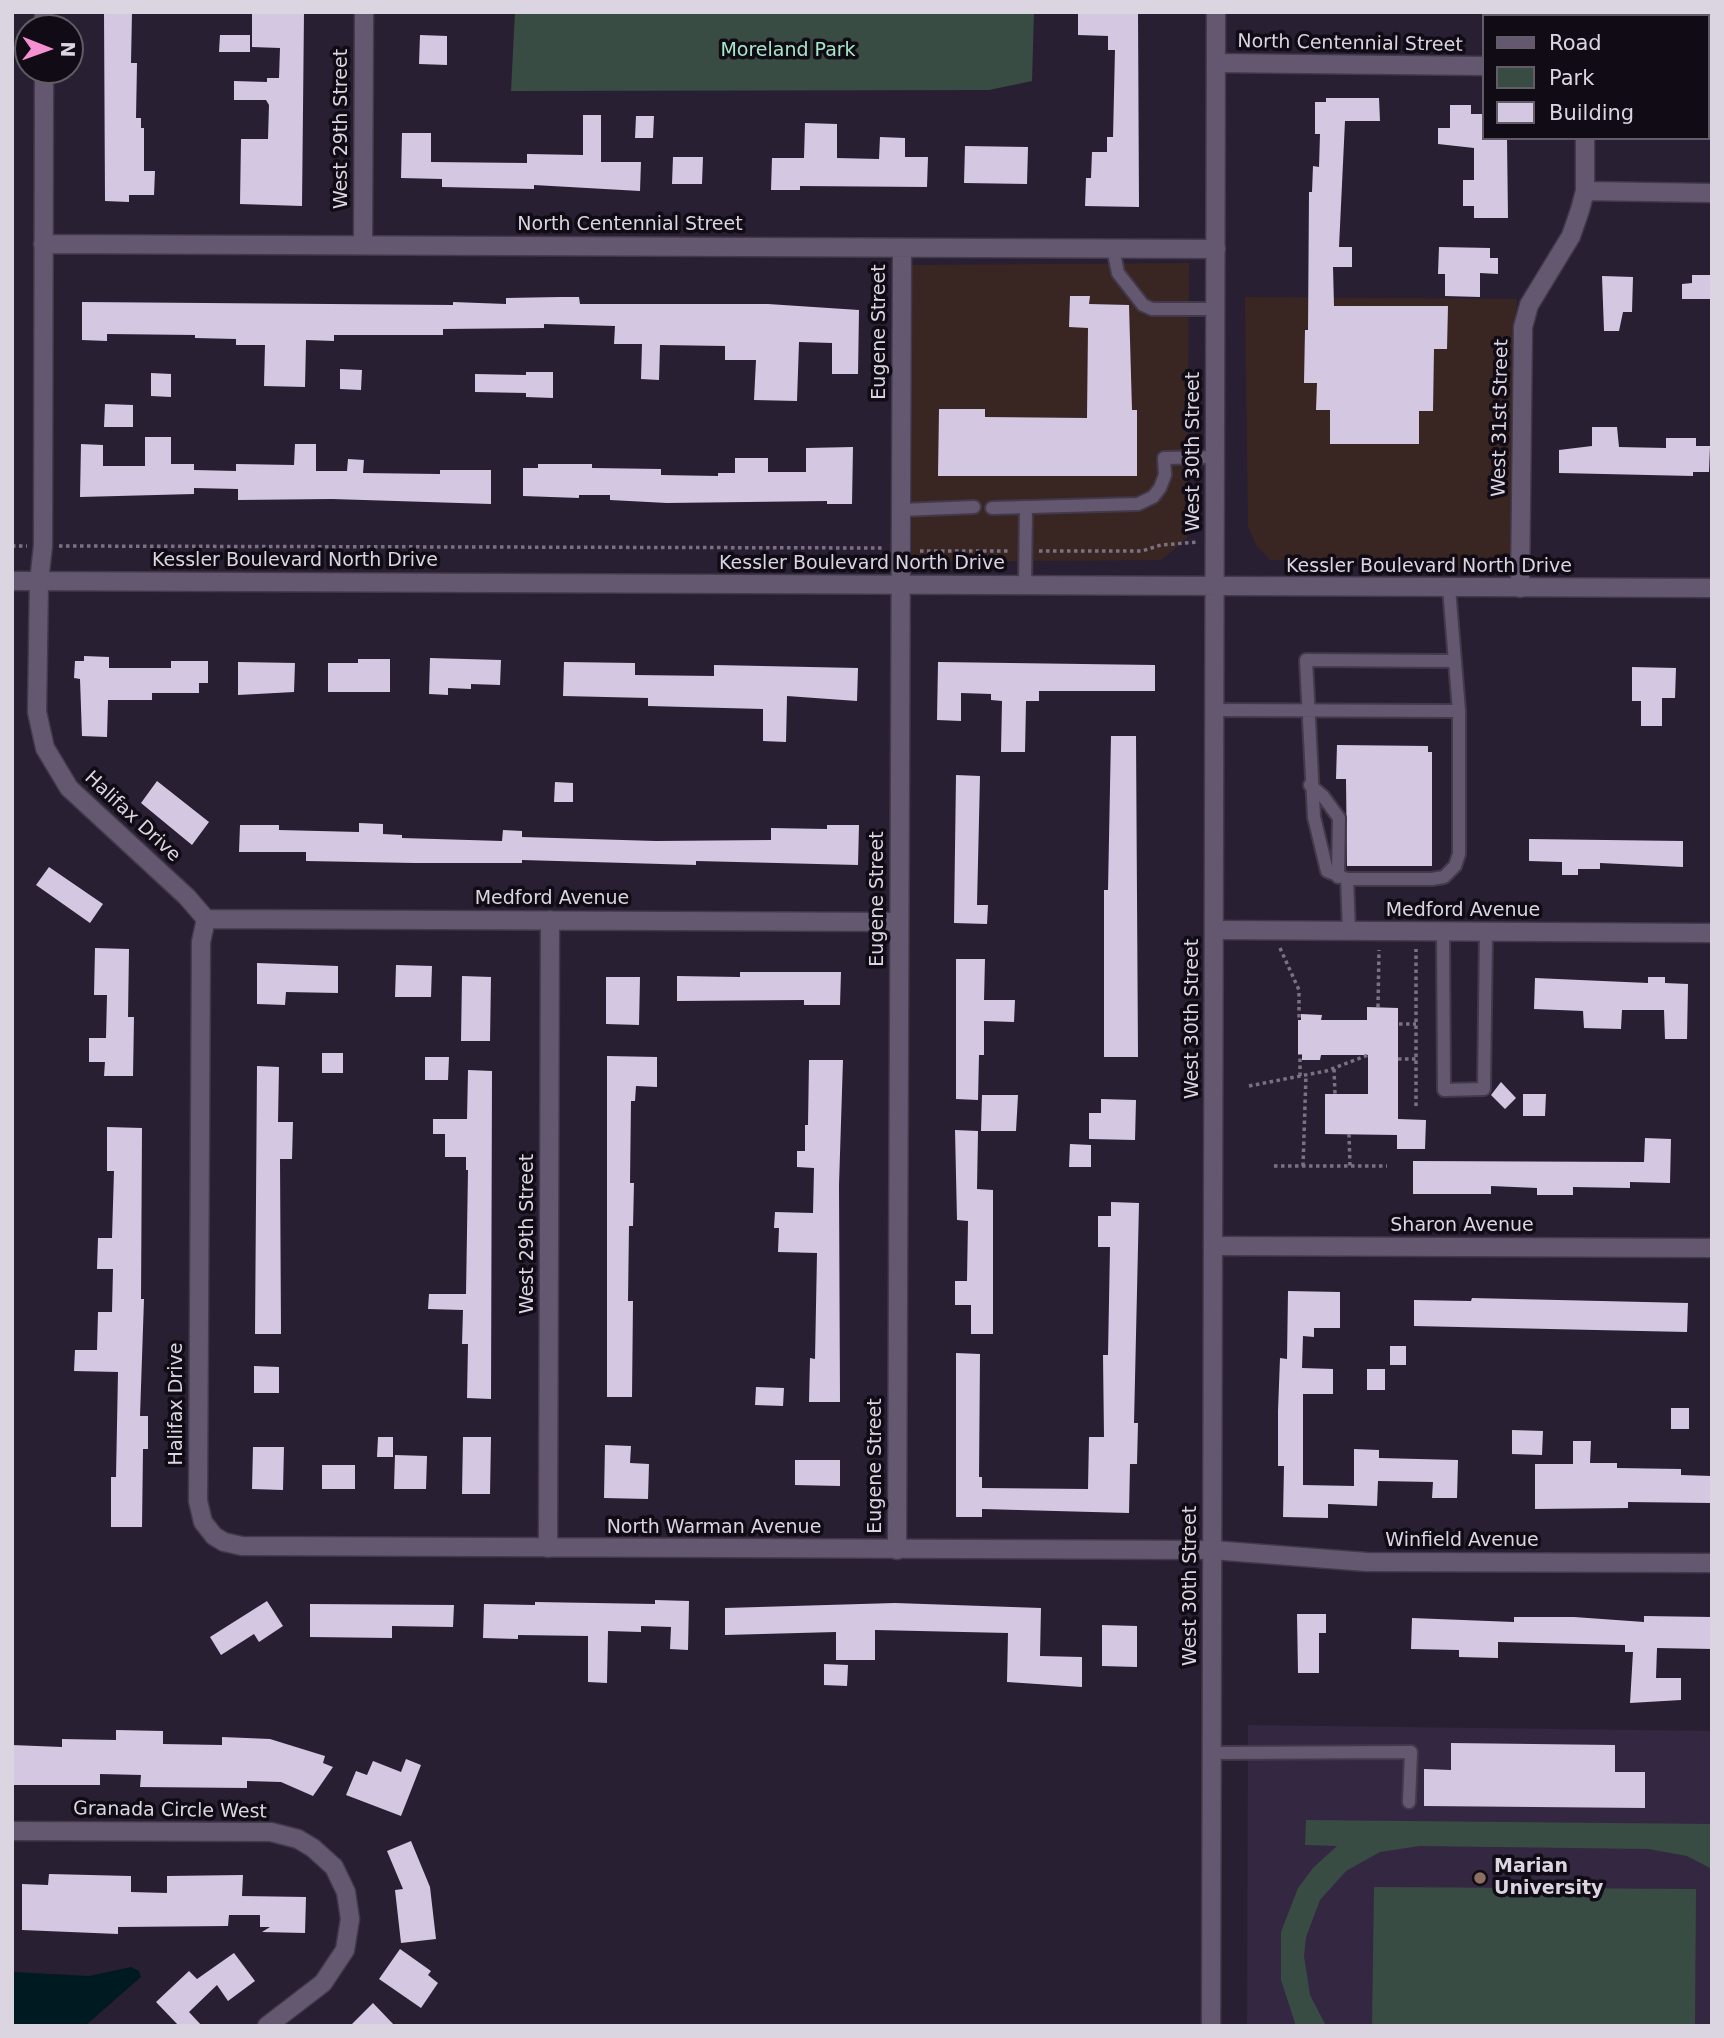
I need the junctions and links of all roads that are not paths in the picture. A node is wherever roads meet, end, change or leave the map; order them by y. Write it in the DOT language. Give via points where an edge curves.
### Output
graph roads {
  1 [pos="364,12"];
  2 [pos="1216,12"];
  3 [pos="1216,63"];
  4 [pos="1482,66"];
  5 [pos="44,84"];
  6 [pos="1585,140"];
  7 [pos="1585,191"];
  8 [pos="1712,193"];
  9 [pos="43,244"];
  10 [pos="363,245"];
  11 [pos="902,247"];
  12 [pos="1113,248"];
  13 [pos="1216,249"];
  14 [pos="1215,309"];
  15 [pos="1215,457"];
  16 [pos="974,507"];
  17 [pos="1026,507"];
  18 [pos="992,508"];
  19 [pos="901,510"];
  20 [pos="12,581"];
  21 [pos="39,581"];
  22 [pos="900,585"];
  23 [pos="1026,586"];
  24 [pos="1214,587"];
  25 [pos="1449,587"];
  26 [pos="1520,588"];
  27 [pos="1712,588"];
  28 [pos="1455,662"];
  29 [pos="1214,710"];
  30 [pos="1307,711"];
  31 [pos="1459,711"];
  32 [pos="1310,785"];
  33 [pos="1343,878"];
  34 [pos="205,919"];
  35 [pos="550,920"];
  36 [pos="899,922"];
  37 [pos="1214,930"];
  38 [pos="1349,931"];
  39 [pos="1443,932"];
  40 [pos="1486,932"];
  41 [pos="1712,933"];
  42 [pos="1213,1246"];
  43 [pos="1712,1248"];
  44 [pos="217,1538"];
  45 [pos="548,1548"];
  46 [pos="897,1550"];
  47 [pos="1212,1550"];
  48 [pos="1712,1563"];
  49 [pos="1211,1753"];
  50 [pos="1409,1802"];
  51 [pos="12,1831"];
  52 [pos="267,2026"];
  53 [pos="1211,2026"];
  1 -- 10 [label="street, West 29th Street"];
  2 -- 3 [label="street, West 30th Street"];
  3 -- 4 [label="street, North Centennial Street"];
  3 -- 13 [label="street, West 30th Street"];
  5 -- 9 [label="street, Halifax Drive"];
  6 -- 7 [label="street, West 31st Street"];
  7 -- 8 [label="street"];
  7 -- 26 [label="street, West 31st Street" via="1571,236 1529,304 1523,327"];
  9 -- 10 [label="street, North Centennial Street"];
  9 -- 21 [label="street, Halifax Drive" via="43,546"];
  10 -- 11 [label="street, North Centennial Street"];
  11 -- 12 [label="street, North Centennial Street"];
  11 -- 19 [label="street, Eugene Street"];
  12 -- 13 [label="street, North Centennial Street"];
  12 -- 14 [label="lane" via="1118,273 1143,305"];
  13 -- 14 [label="street, West 30th Street"];
  14 -- 15 [label="street, West 30th Street"];
  15 -- 17 [label="lane" via="1164,458 1160,488 1138,504"];
  15 -- 24 [label="street, West 30th Street"];
  16 -- 19 [label="lane"];
  17 -- 18 [label="lane"];
  17 -- 23 [label="lane"];
  19 -- 22 [label="street, Eugene Street"];
  20 -- 21 [label="street, Kessler Boulevard North Drive"];
  21 -- 22 [label="street, Kessler Boulevard North Drive"];
  21 -- 34 [label="street, Halifax Drive" via="37,712 53,765 75,795"];
  22 -- 23 [label="street, Kessler Boulevard North Drive"];
  22 -- 36 [label="street, Eugene Street"];
  23 -- 24 [label="street, Kessler Boulevard North Drive"];
  24 -- 25 [label="street, Kessler Boulevard North Drive"];
  24 -- 29 [label="street, West 30th Street"];
  25 -- 26 [label="street, Kessler Boulevard North Drive"];
  25 -- 28 [label="lane"];
  26 -- 27 [label="street, Kessler Boulevard North Drive"];
  28 -- 30 [label="lane" via="1307,660"];
  28 -- 31 [label="lane"];
  29 -- 30 [label="lane"];
  29 -- 37 [label="street, West 30th Street"];
  30 -- 31 [label="lane"];
  30 -- 32 [label="lane"];
  31 -- 33 [label="lane" via="1459,854 1455,866 1444,877"];
  32 -- 33 [label="lane" via="1339,818"];
  32 -- 33 [label="lane" via="1322,858 1327,871"];
  33 -- 38 [label="lane"];
  34 -- 35 [label="street, Medford Avenue"];
  34 -- 44 [label="street, Halifax Drive" via="201,942 198,1501 203,1522"];
  35 -- 36 [label="street, Medford Avenue"];
  35 -- 45 [label="street, West 29th Street"];
  36 -- 46 [label="street, Eugene Street"];
  37 -- 38 [label="street, Medford Avenue"];
  37 -- 42 [label="street, West 30th Street"];
  38 -- 39 [label="street, Medford Avenue"];
  39 -- 40 [label="street, Medford Avenue"];
  39 -- 40 [label="lane" via="1444,1090 1484,1089"];
  40 -- 41 [label="street, Medford Avenue"];
  42 -- 43 [label="street, Sharon Avenue"];
  42 -- 47 [label="street, West 30th Street"];
  44 -- 45 [label="street, North Warman Avenue" via="242,1546"];
  45 -- 46 [label="street, North Warman Avenue"];
  46 -- 47 [label="street, North Warman Avenue"];
  47 -- 48 [label="street, Winfield Avenue" via="1367,1562"];
  47 -- 49 [label="street, West 30th Street"];
  49 -- 50 [label="lane" via="1411,1752"];
  49 -- 53 [label="street, West 30th Street"];
  51 -- 52 [label="street, Granada Circle West" via="271,1832 306,1843 322,1855 334,1867 346,1892 350,1919 345,1950 323,1983"];
}
